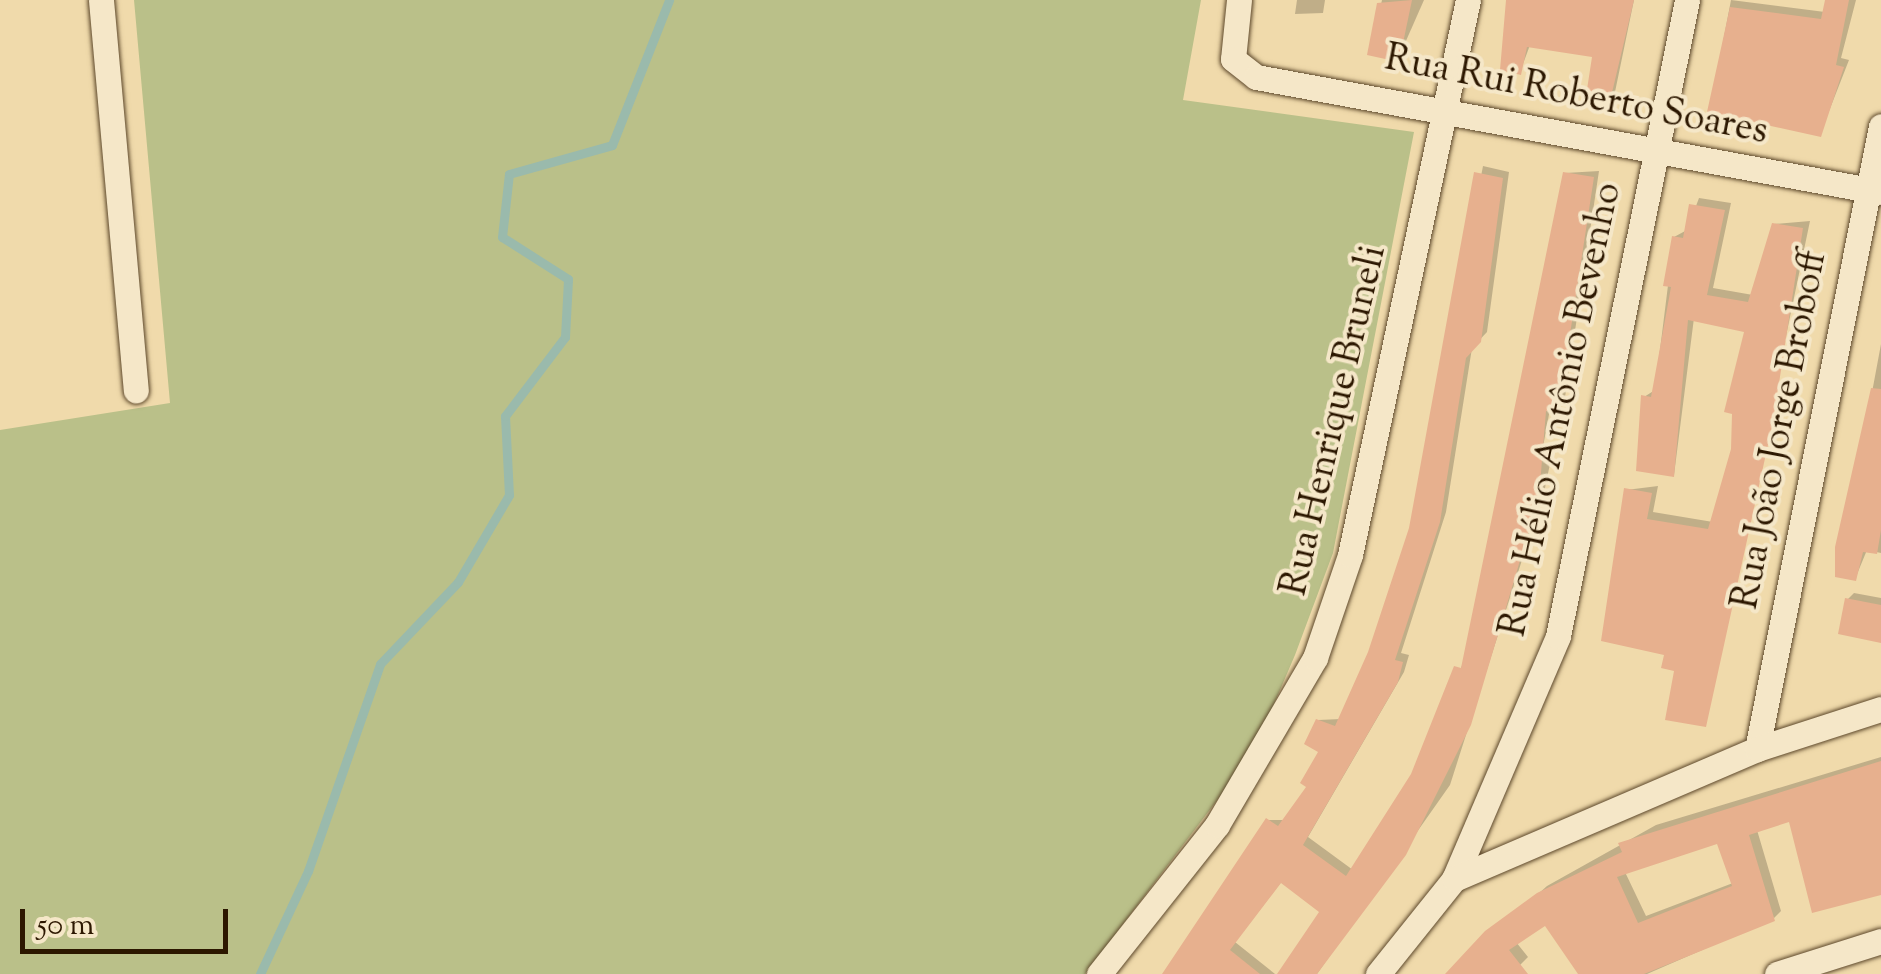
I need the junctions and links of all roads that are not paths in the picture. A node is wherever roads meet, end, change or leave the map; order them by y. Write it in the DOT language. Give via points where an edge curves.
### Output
graph roads {
  1 [pos="101,0"];
  2 [pos="1239,0"];
  3 [pos="1468,0"];
  4 [pos="1687,0"];
  5 [pos="1446,108"];
  6 [pos="1881,126"];
  7 [pos="1656,153"];
  8 [pos="1874,191"];
  9 [pos="136,390"];
  10 [pos="1881,710"];
  11 [pos="1757,749"];
  12 [pos="1454,879"];
  13 [pos="1881,942"];
  14 [pos="1099,974"];
  15 [pos="1378,974"];
  16 [pos="1777,974"];
  1 -- 9 [label="street"];
  2 -- 5 [label="street, Rua Rui Roberto Soares" via="1233,59 1256,77"];
  3 -- 5 [label="street, Rua Henrique Bruneli"];
  4 -- 7 [label="street, Rua Hélio Antônio Bevenho"];
  5 -- 7 [label="street, Rua Rui Roberto Soares"];
  5 -- 14 [label="street, Rua Henrique Bruneli" via="1350,556 1315,658 1218,825"];
  6 -- 8 [label="street, Rua João Jorge Broboff"];
  7 -- 8 [label="street, Rua Rui Roberto Soares"];
  7 -- 12 [label="street, Rua Hélio Antônio Bevenho" via="1558,636"];
  8 -- 11 [label="street, Rua João Jorge Broboff"];
  10 -- 11 [label="street"];
  11 -- 12 [label="street"];
  12 -- 15 [label="street"];
  13 -- 16 [label="street"];
}
